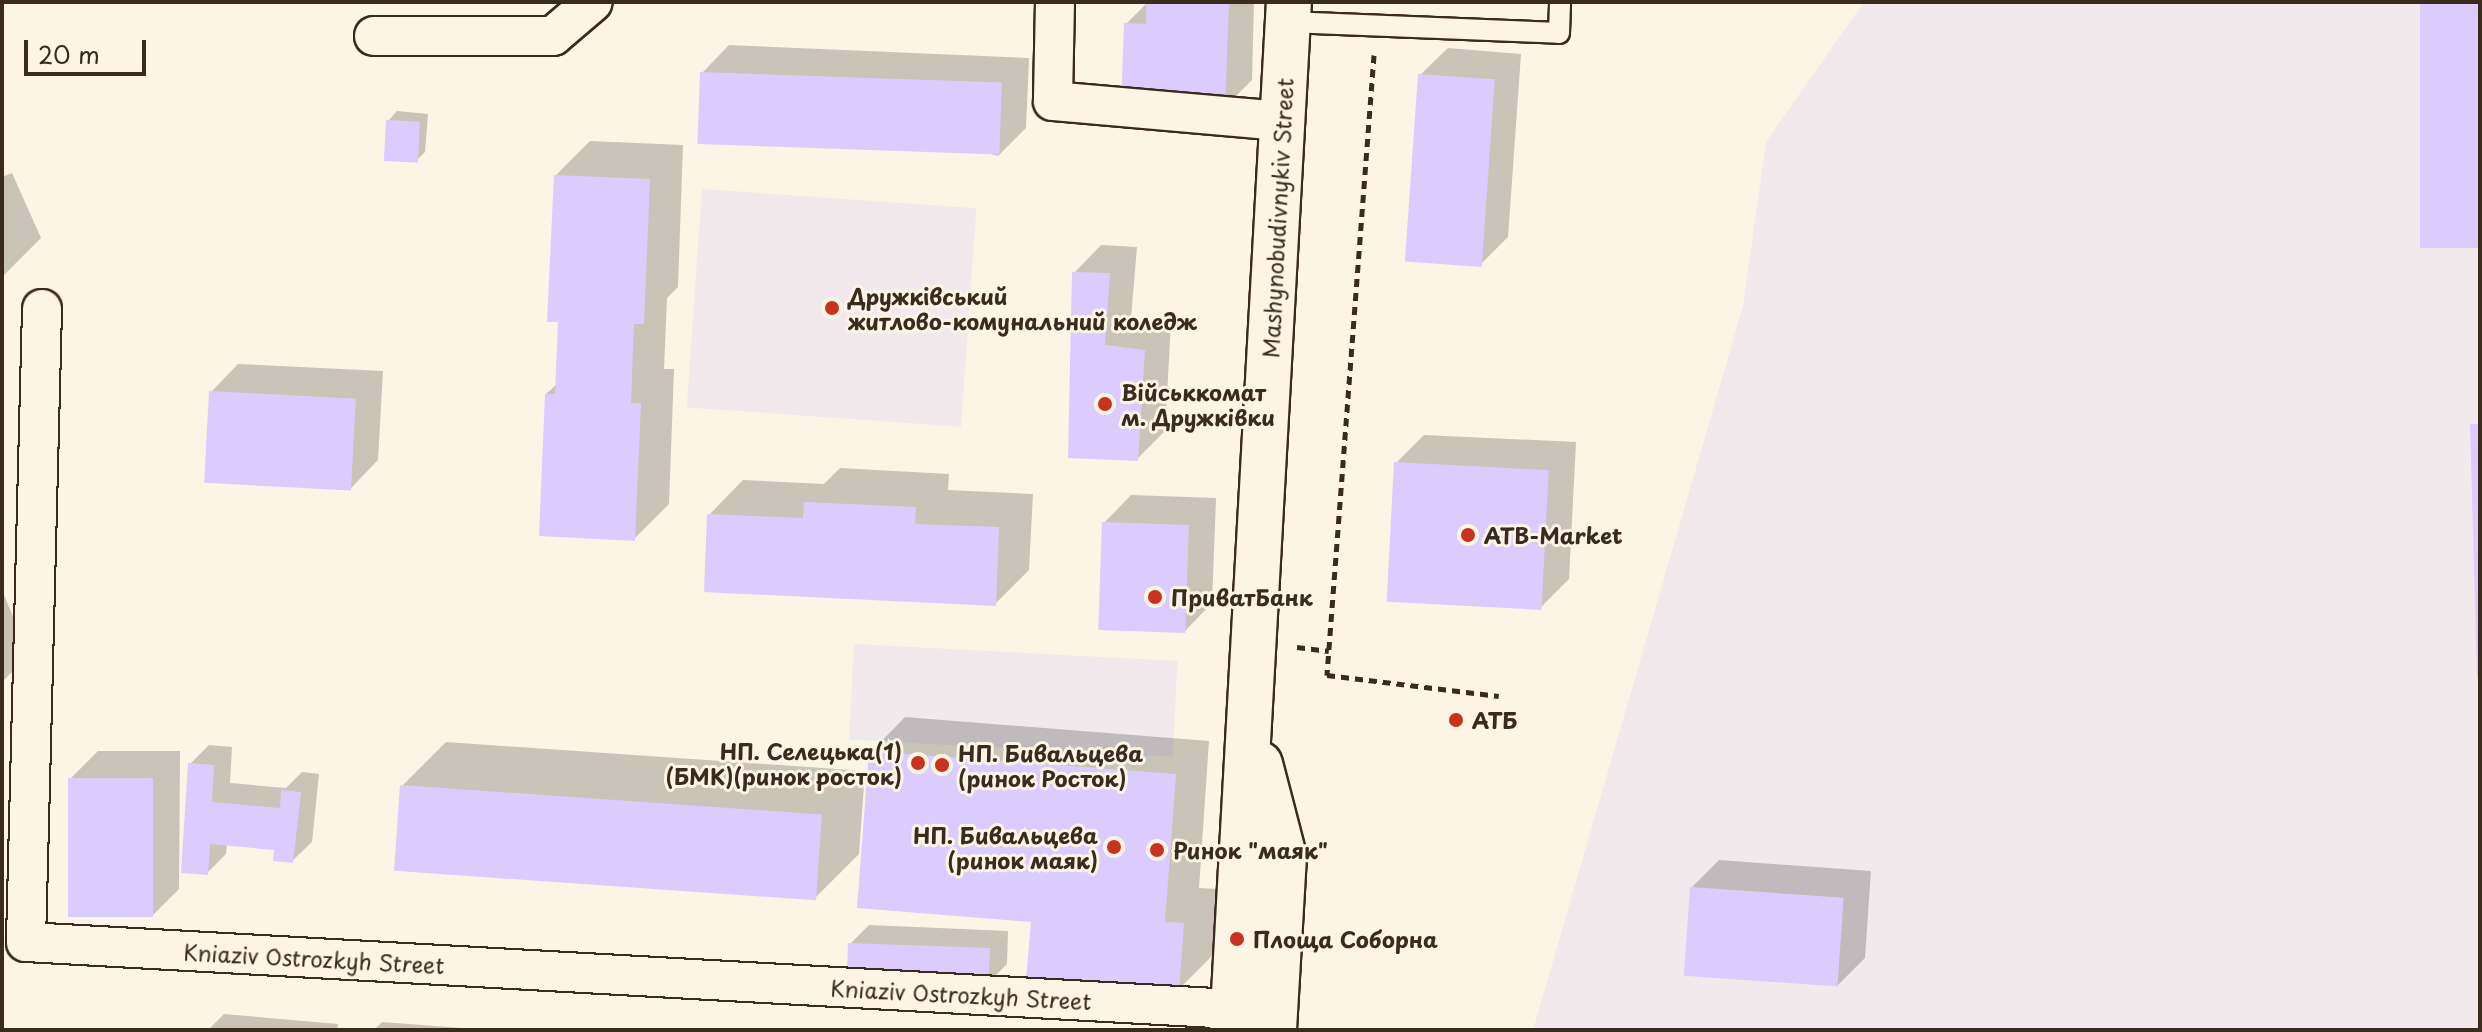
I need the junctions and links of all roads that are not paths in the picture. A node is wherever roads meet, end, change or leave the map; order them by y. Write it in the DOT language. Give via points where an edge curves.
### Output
graph roads {
  1 [pos="593,2"];
  2 [pos="1055,2"];
  3 [pos="1560,2"];
  4 [pos="1288,12"];
  5 [pos="374,36"];
  6 [pos="1282,121"];
  7 [pos="42,309"];
  8 [pos="1249,722"];
  9 [pos="1232,1019"];
  10 [pos="1274,1030"];
  1 -- 5 [label="street" via="553,36"];
  2 -- 6 [label="street" via="1053,101"];
  3 -- 4 [label="lane" via="1559,33 1377,27"];
  4 -- 6 [label="street, Mashynobudivnykiv Street"];
  6 -- 8 [label="street, Mashynobudivnykiv Street"];
  7 -- 9 [label="street, Kniaziv Ostrozkyh Street" via="26,942"];
  8 -- 9 [label="street, Mashynobudivnykiv Street"];
  8 -- 10 [label="street, Mashynobudivnykiv Street" via="1284,856"];
}
